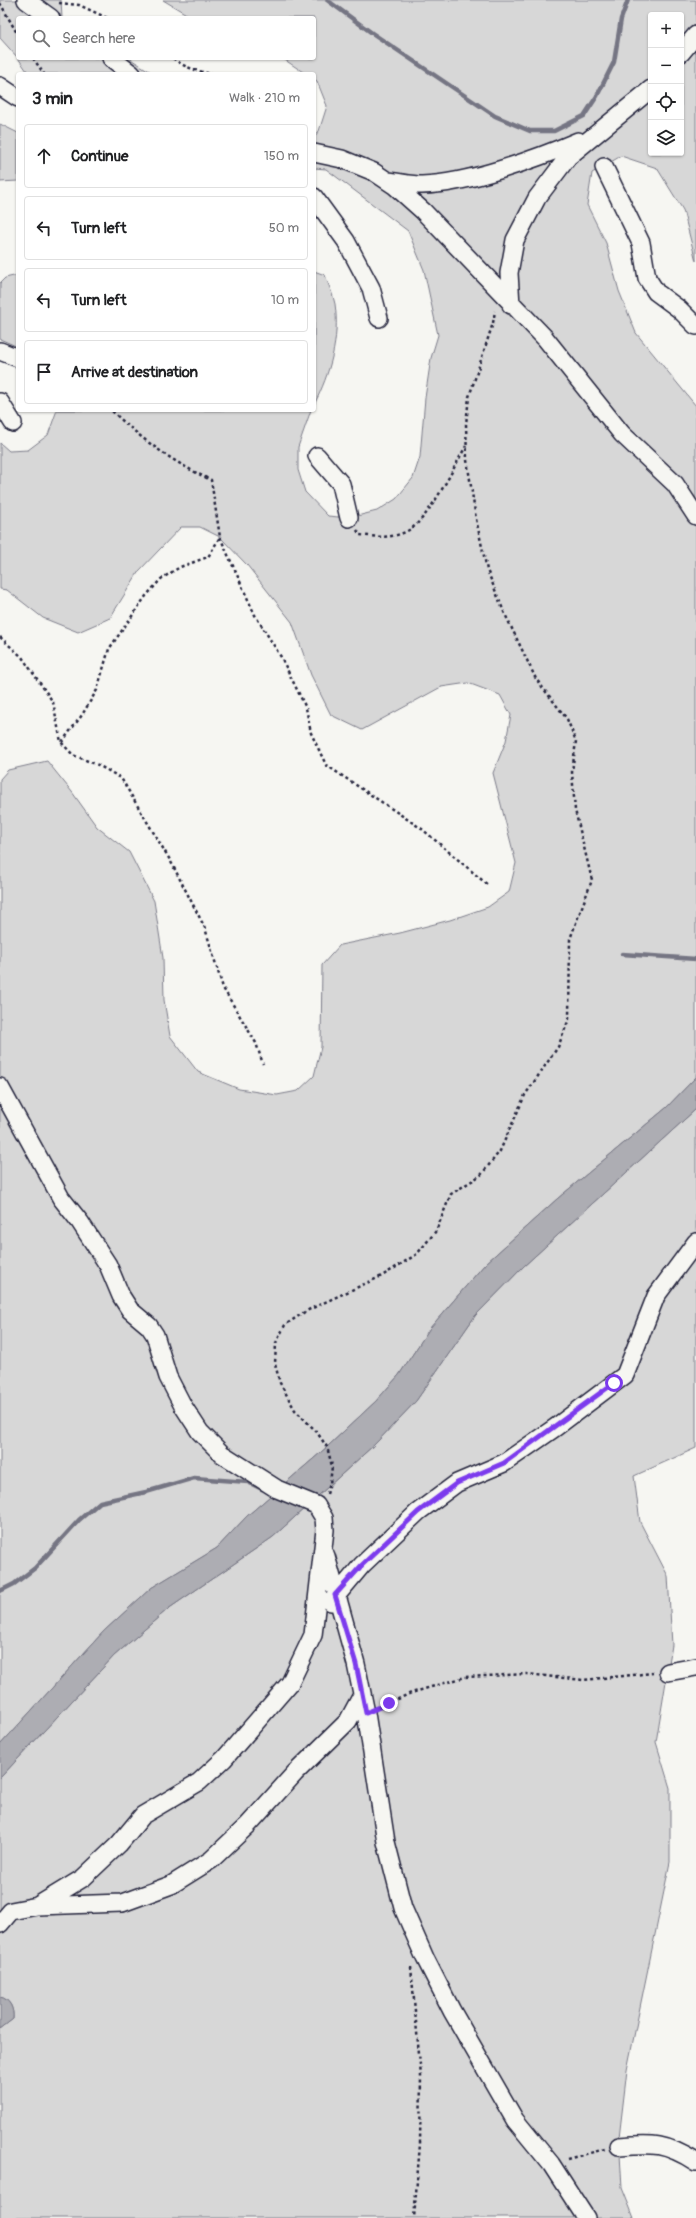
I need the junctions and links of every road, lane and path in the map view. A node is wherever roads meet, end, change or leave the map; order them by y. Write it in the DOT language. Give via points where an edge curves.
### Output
graph roads {
  1 [pos="26,0"];
  2 [pos="0,3"];
  3 [pos="53,10"];
  4 [pos="103,16"];
  5 [pos="16,31"];
  6 [pos="696,35"];
  7 [pos="684,49"];
  8 [pos="34,60"];
  9 [pos="114,60"];
  10 [pos="176,60"];
  11 [pos="43,72"];
  12 [pos="129,72"];
  13 [pos="203,72"];
  14 [pos="0,86"];
  15 [pos="648,91"];
  16 [pos="16,97"];
  17 [pos="597,133"];
  18 [pos="316,153"];
  19 [pos="604,167"];
  20 [pos="388,181"];
  21 [pos="316,201"];
  22 [pos="498,290"];
  23 [pos="511,305"];
  24 [pos="379,318"];
  25 [pos="696,326"];
  26 [pos="0,351"];
  27 [pos="16,357"];
  28 [pos="0,402"];
  29 [pos="113,412"];
  30 [pos="13,423"];
  31 [pos="467,445"];
  32 [pos="317,456"];
  33 [pos="696,516"];
  34 [pos="349,518"];
  35 [pos="220,537"];
  36 [pos="0,637"];
  37 [pos="62,742"];
  38 [pos="489,886"];
  39 [pos="263,1064"];
  40 [pos="0,1087"];
  41 [pos="696,1242"];
  42 [pos="316,1505"];
  43 [pos="324,1547"];
  44 [pos="335,1595"];
  45 [pos="313,1635"];
  46 [pos="696,1667"];
  47 [pos="668,1672"];
  48 [pos="362,1695"];
  49 [pos="366,1713"];
  50 [pos="37,1906"];
  51 [pos="0,1924"];
  52 [pos="410,1959"];
  53 [pos="619,2146"];
  54 [pos="696,2162"];
  55 [pos="551,2164"];
  56 [pos="414,2218"];
  57 [pos="586,2218"];
  1 -- 3 [label="street"];
  2 -- 5 [label="path"];
  3 -- 4 [label="path" via="79,5"];
  6 -- 7 [label="street"];
  8 -- 11 [label="path"];
  9 -- 12 [label="street"];
  10 -- 13 [label="path" via="182,65"];
  14 -- 16 [label="street"];
  15 -- 17 [label="street"];
  17 -- 20 [label="street" via="553,152 452,181 421,185"];
  17 -- 23 [label="street" via="568,157 537,198 515,240 510,273"];
  18 -- 20 [label="street" via="342,159 374,172"];
  19 -- 25 [label="street" via="641,243 647,278 656,292"];
  20 -- 22 [label="street" via="424,211"];
  21 -- 24 [label="street" via="346,240 371,288"];
  22 -- 23 [label="street"];
  22 -- 31 [label="path" via="493,323 469,396"];
  23 -- 33 [label="street" via="545,338 622,434 676,484"];
  26 -- 27 [label="street"];
  28 -- 30 [label="street"];
  29 -- 35 [label="path" via="152,447 182,467 211,480"];
  31 -- 34 [label="path" via="428,513 409,530 384,538 360,535"];
  31 -- 42 [label="path" via="476,519 487,570 536,679 567,719 576,741 572,772 575,810 592,880 570,939 569,1019 558,1048 524,1096 500,1151 480,1175 451,1194 436,1231 416,1254 382,1276 306,1311 285,1325 276,1343 275,1364 280,1383 295,1410 316,1431 327,1447 332,1466 328,1494"];
  32 -- 34 [label="street" via="341,484"];
  35 -- 37 [label="path" via="208,557 180,567 161,579 146,596 109,649 97,690"];
  35 -- 38 [label="path" via="255,615 281,657 306,708 311,733 326,765 422,829"];
  36 -- 37 [label="path" via="22,657 53,702"];
  37 -- 39 [label="path" via="73,755 98,765 120,778 137,805 170,860 205,928 222,988 256,1043"];
  40 -- 42 [label="street" via="61,1198 108,1265 121,1296 130,1310 149,1326 155,1335 168,1377 200,1432 222,1454 276,1489"];
  41 -- 44 [label="street" via="656,1296 625,1374 504,1463 457,1483 418,1512 362,1565"];
  42 -- 43 [label="street" via="324,1518"];
  43 -- 44 [label="street"];
  43 -- 45 [label="street"];
  44 -- 45 [label="street"];
  44 -- 48 [label="street" via="356,1664"];
  45 -- 50 [label="street" via="290,1683 224,1759 199,1782 143,1815 119,1844 84,1878"];
  46 -- 47 [label="street"];
  47 -- 49 [label="path" via="583,1680 527,1674 465,1677 411,1693"];
  48 -- 49 [label="street"];
  48 -- 50 [label="street" via="348,1721 211,1860 171,1886 122,1903"];
  49 -- 55 [label="street" via="386,1842 403,1908 452,2010 515,2120"];
  50 -- 51 [label="street" via="11,1911"];
  52 -- 56 [label="path" via="421,2076 420,2144"];
  53 -- 54 [label="street" via="649,2143 677,2149"];
  53 -- 55 [label="path"];
  55 -- 57 [label="street"];
}
